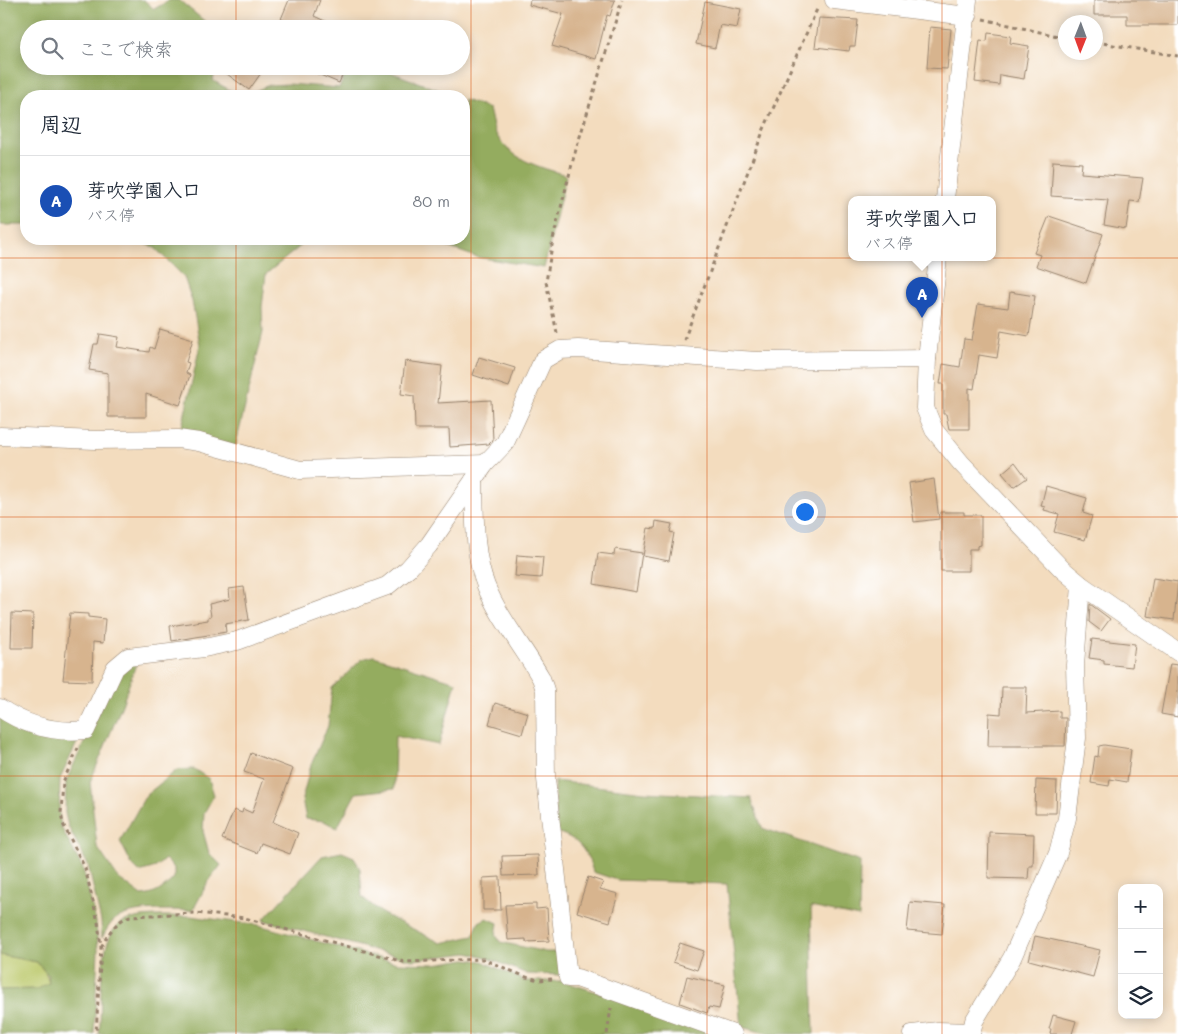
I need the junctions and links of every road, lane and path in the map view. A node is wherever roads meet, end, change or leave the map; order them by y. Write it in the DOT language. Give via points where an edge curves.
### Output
graph roads {
  1 [pos="622,0"];
  2 [pos="822,0"];
  3 [pos="834,0"];
  4 [pos="968,8"];
  5 [pos="1058,36"];
  6 [pos="1103,43"];
  7 [pos="1178,56"];
  8 [pos="945,196"];
  9 [pos="938,261"];
  10 [pos="560,350"];
  11 [pos="678,357"];
  12 [pos="927,359"];
  13 [pos="0,436"];
  14 [pos="486,464"];
  15 [pos="474,480"];
  16 [pos="1081,585"];
  17 [pos="1178,652"];
  18 [pos="0,708"];
  19 [pos="86,730"];
  20 [pos="101,946"];
  21 [pos="568,978"];
  22 [pos="613,993"];
  23 [pos="971,1033"];
  24 [pos="96,1034"];
  25 [pos="607,1034"];
  26 [pos="733,1034"];
  27 [pos="912,1034"];
  1 -- 10 [label="path" via="574,156 553,239 546,282"];
  2 -- 11 [label="path" via="764,129"];
  3 -- 4 [label="street"];
  4 -- 5 [label="path"];
  4 -- 8 [label="street"];
  6 -- 7 [label="path"];
  9 -- 12 [label="street"];
  10 -- 11 [label="street"];
  10 -- 14 [label="street" via="544,360 505,442"];
  11 -- 12 [label="street" via="757,361"];
  12 -- 16 [label="street" via="925,408 934,430 961,463"];
  13 -- 14 [label="street" via="178,439 300,470"];
  14 -- 15 [label="street"];
  15 -- 19 [label="street" via="429,545 408,569 387,586 238,641 128,657 115,668"];
  15 -- 21 [label="street" via="474,518 486,586 542,678 545,690 546,788"];
  16 -- 17 [label="street"];
  16 -- 23 [label="street" via="1075,665 1077,738 1067,818 1058,853 1012,958 974,1022"];
  18 -- 19 [label="street" via="31,725 68,732"];
  19 -- 20 [label="path" via="64,782 61,813 63,824 85,868"];
  20 -- 21 [label="path" via="120,920 130,916 196,913 245,918 404,962 483,958 539,980"];
  20 -- 24 [label="path"];
  21 -- 22 [label="street" via="577,978"];
  22 -- 25 [label="path"];
  22 -- 26 [label="street"];
  23 -- 27 [label="street" via="938,1031"];
}
